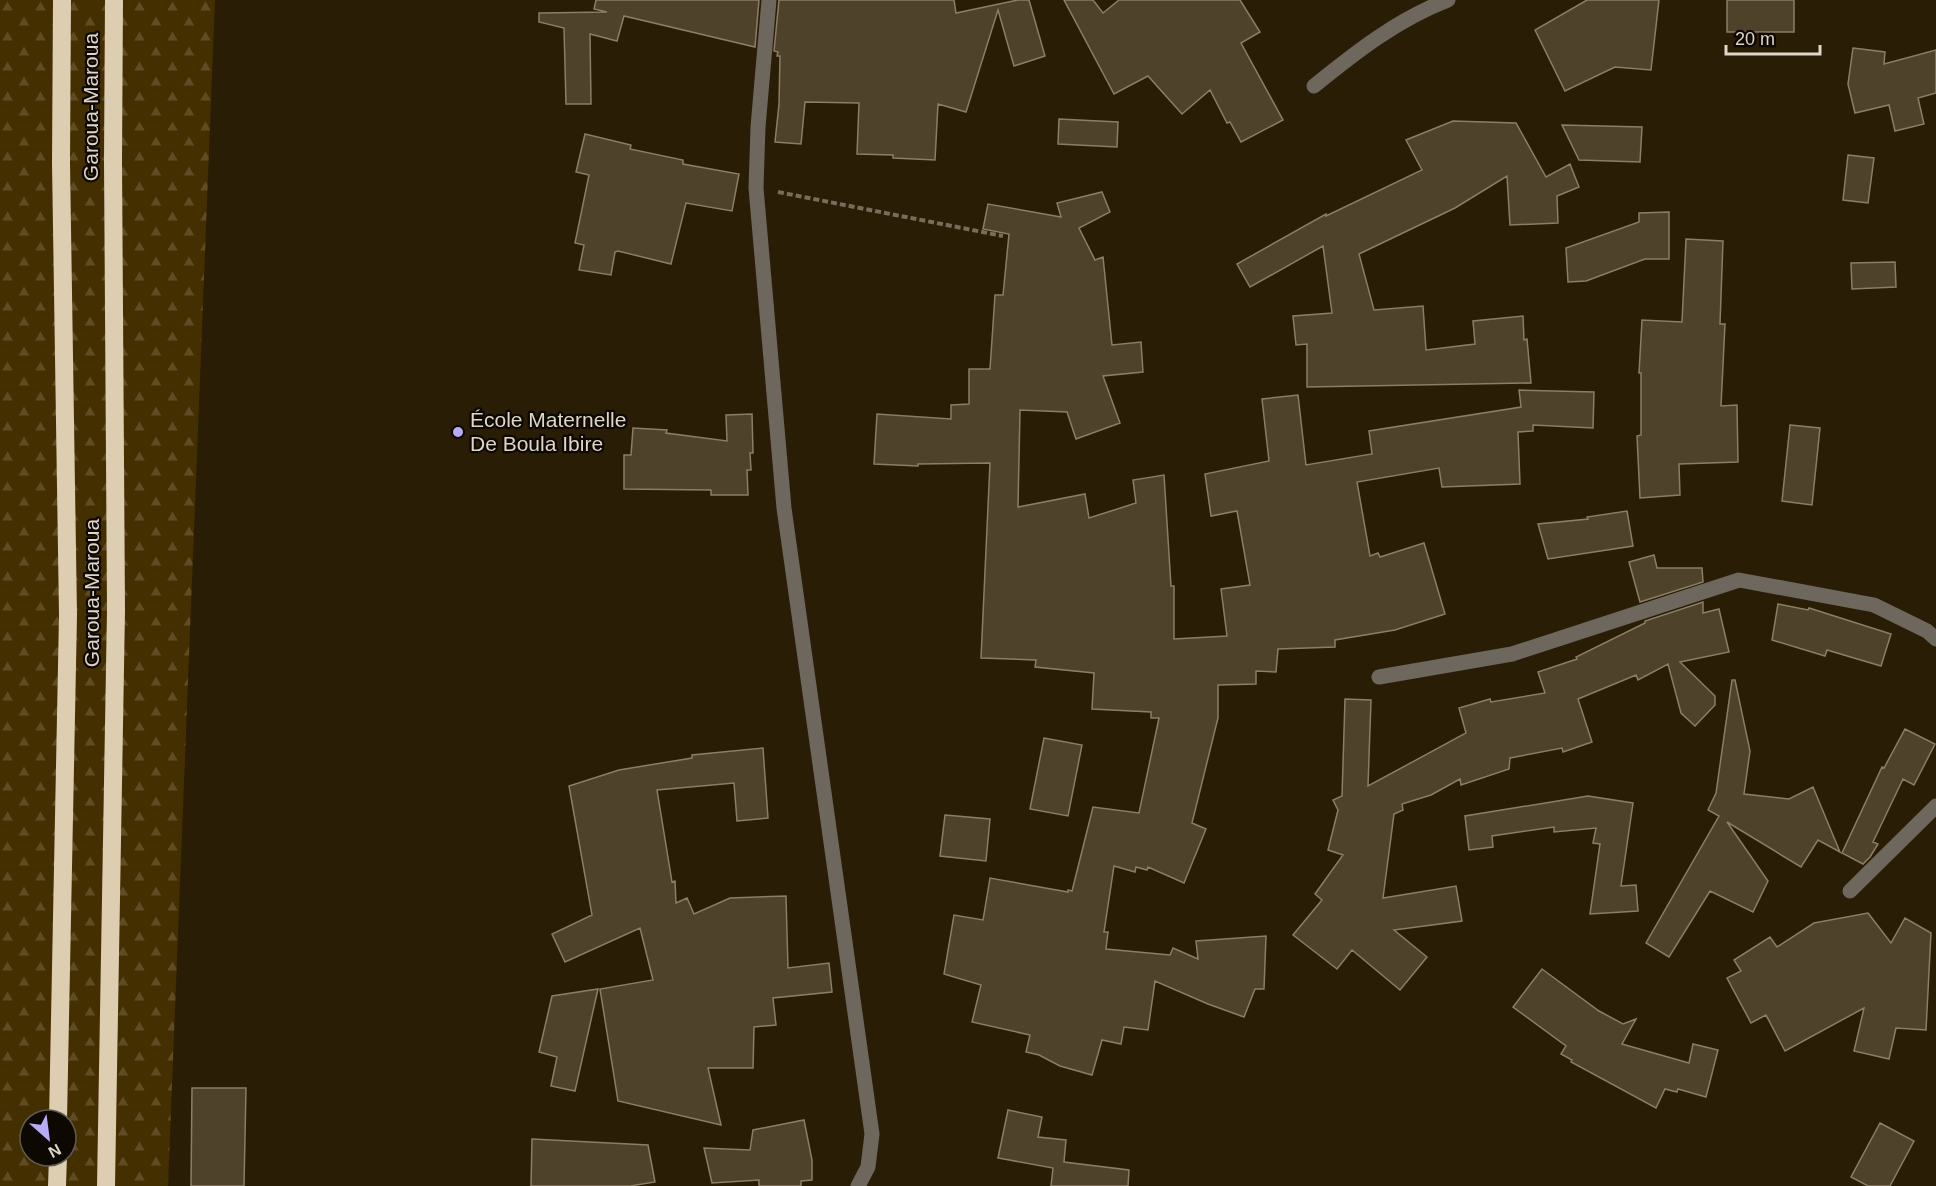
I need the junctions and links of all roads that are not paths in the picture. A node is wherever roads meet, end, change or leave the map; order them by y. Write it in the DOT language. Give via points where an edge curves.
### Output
graph roads {
  1 [pos="62,0"];
  2 [pos="114,0"];
  3 [pos="769,0"];
  4 [pos="1448,0"];
  5 [pos="1314,86"];
  6 [pos="1936,639"];
  7 [pos="1379,676"];
  8 [pos="1936,806"];
  9 [pos="1850,891"];
  10 [pos="58,1108"];
  11 [pos="58,1168"];
  12 [pos="57,1186"];
  13 [pos="106,1186"];
  14 [pos="858,1186"];
  1 -- 10 [label="highway, Garoua-Maroua" via="68,615"];
  2 -- 13 [label="highway, Garoua-Maroua" via="116,610"];
  3 -- 14 [label="street" via="756,188 784,508 872,1134 868,1167"];
  4 -- 5 [label="street" via="1420,11 1358,50"];
  6 -- 7 [label="street" via="1928,631 1874,606 1739,580 1512,654"];
  8 -- 9 [label="street"];
  11 -- 12 [label="highway"];
}
